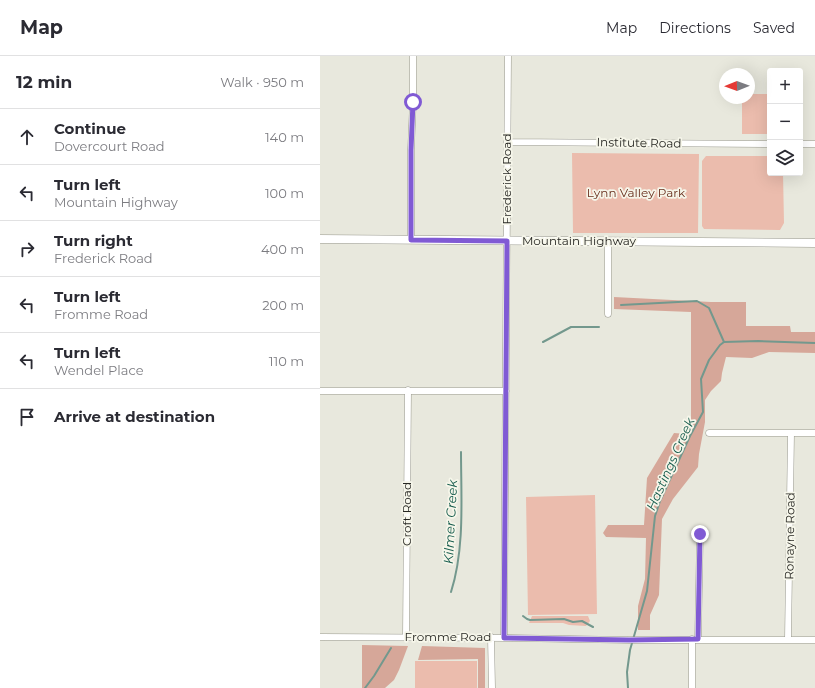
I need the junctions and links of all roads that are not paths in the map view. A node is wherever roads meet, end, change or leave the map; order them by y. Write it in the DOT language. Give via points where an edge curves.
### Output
graph roads {
  1 [pos="413,56"];
  2 [pos="508,56"];
  3 [pos="507,142"];
  4 [pos="767,144"];
  5 [pos="803,144"];
  6 [pos="815,144"];
  7 [pos="320,239"];
  8 [pos="411,240"];
  9 [pos="507,241"];
  10 [pos="608,242"];
  11 [pos="815,243"];
  12 [pos="608,314"];
  13 [pos="408,390"];
  14 [pos="320,391"];
  15 [pos="506,391"];
  16 [pos="709,433"];
  17 [pos="791,433"];
  18 [pos="815,433"];
  19 [pos="700,534"];
  20 [pos="320,637"];
  21 [pos="406,637"];
  22 [pos="491,638"];
  23 [pos="504,638"];
  24 [pos="695,639"];
  25 [pos="788,639"];
  26 [pos="815,640"];
  27 [pos="492,688"];
  28 [pos="692,688"];
  1 -- 8 [label="street"];
  2 -- 3 [label="street, Frederick Road"];
  3 -- 4 [label="street, Institute Road"];
  3 -- 9 [label="street, Frederick Road"];
  5 -- 6 [label="street"];
  7 -- 8 [label="street, Mountain Highway"];
  8 -- 9 [label="street, Mountain Highway"];
  9 -- 10 [label="street, Mountain Highway"];
  9 -- 15 [label="street, Frederick Road"];
  10 -- 11 [label="street, Mountain Highway"];
  10 -- 12 [label="street"];
  13 -- 14 [label="street"];
  13 -- 15 [label="street"];
  13 -- 21 [label="street, Croft Road"];
  15 -- 23 [label="street, Frederick Road"];
  16 -- 17 [label="street"];
  17 -- 18 [label="street"];
  17 -- 25 [label="street, Ronayne Road"];
  19 -- 24 [label="street"];
  20 -- 21 [label="street, Fromme Road"];
  21 -- 22 [label="street, Fromme Road"];
  22 -- 23 [label="street, Fromme Road"];
  22 -- 27 [label="street"];
  23 -- 24 [label="street, Fromme Road"];
  24 -- 25 [label="street, Fromme Road"];
  24 -- 28 [label="street"];
  25 -- 26 [label="street, Fromme Road"];
}
